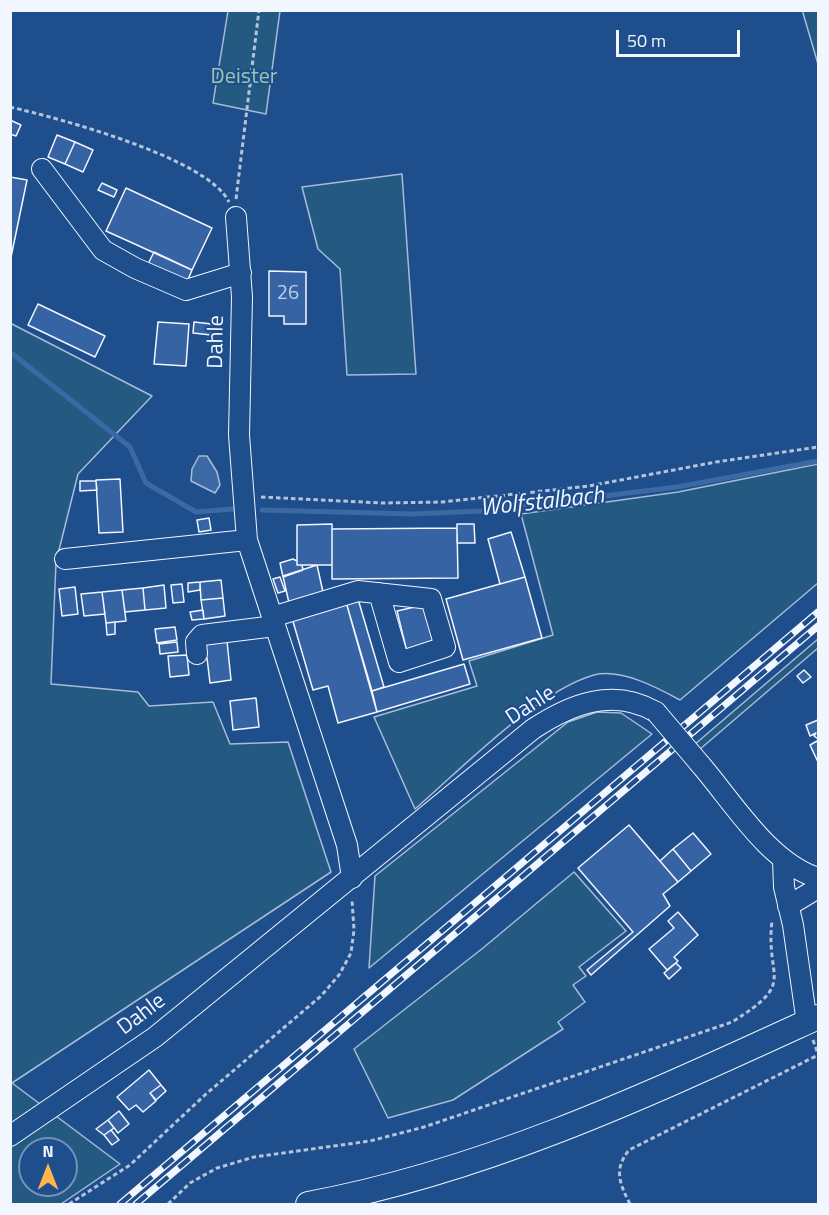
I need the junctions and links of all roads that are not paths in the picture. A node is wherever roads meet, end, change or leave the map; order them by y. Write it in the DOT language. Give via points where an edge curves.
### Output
graph roads {
  1 [pos="42,169"];
  2 [pos="236,217"];
  3 [pos="241,273"];
  4 [pos="247,540"];
  5 [pos="65,559"];
  6 [pos="379,593"];
  7 [pos="274,621"];
  8 [pos="197,654"];
  9 [pos="783,860"];
  10 [pos="352,878"];
  11 [pos="819,878"];
  12 [pos="819,888"];
  13 [pos="788,906"];
  14 [pos="813,1020"];
  15 [pos="10,1136"];
  16 [pos="308,1204"];
  1 -- 3 [label="street" via="103,250 135,268 186,290"];
  2 -- 3 [label="street, Dahle"];
  3 -- 4 [label="street, Dahle" via="239,435"];
  4 -- 5 [label="street"];
  4 -- 7 [label="street, Dahle"];
  6 -- 7 [label="street" via="358,591"];
  7 -- 8 [label="street" via="202,635 196,642"];
  7 -- 10 [label="street, Dahle" via="346,845"];
  9 -- 10 [label="street, Dahle, bridge" via="656,712 642,704 593,700 562,710 533,729"];
  9 -- 11 [label="street, Dahle" via="802,873"];
  9 -- 13 [label="street"];
  10 -- 15 [label="street, Dahle" via="155,1037"];
  12 -- 13 [label="street"];
  13 -- 14 [label="street"];
  14 -- 16 [label="main road" via="622,1106 533,1140 410,1180"];
}
